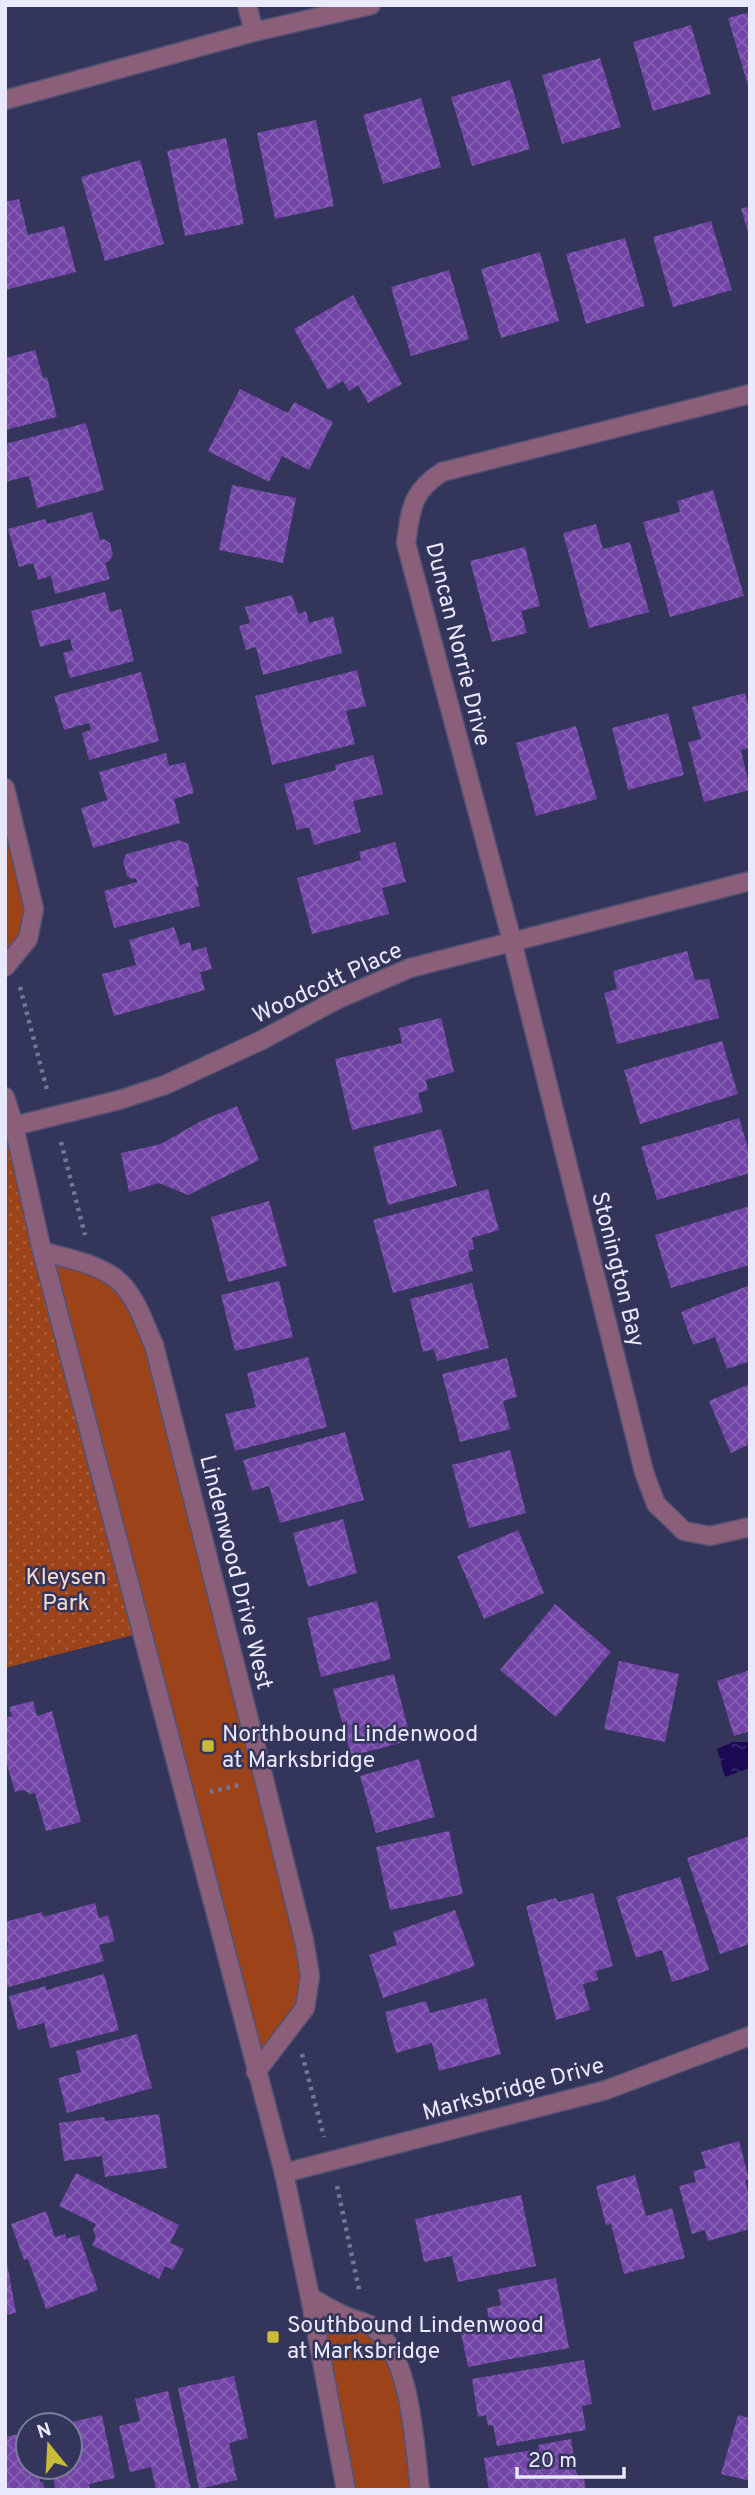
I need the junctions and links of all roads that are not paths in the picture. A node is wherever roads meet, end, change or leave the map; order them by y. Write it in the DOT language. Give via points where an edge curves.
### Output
graph roads {
  1 [pos="247,5"];
  2 [pos="371,5"];
  3 [pos="254,32"];
  4 [pos="5,100"];
  5 [pos="750,394"];
  6 [pos="5,788"];
  7 [pos="750,881"];
  8 [pos="512,942"];
  9 [pos="5,967"];
  10 [pos="5,1097"];
  11 [pos="14,1126"];
  12 [pos="42,1251"];
  13 [pos="750,1527"];
  14 [pos="750,2036"];
  15 [pos="256,2072"];
  16 [pos="284,2173"];
  17 [pos="310,2297"];
  18 [pos="346,2490"];
  19 [pos="420,2490"];
  1 -- 3 [label="street"];
  2 -- 3 [label="street"];
  3 -- 4 [label="street"];
  5 -- 8 [label="street, Duncan Norrie Drive" via="442,472 424,483 412,508 406,543"];
  6 -- 9 [label="street" via="34,909 28,939"];
  7 -- 8 [label="street, Woodcott Place"];
  8 -- 11 [label="street, Woodcott Place" via="410,968 165,1085"];
  8 -- 13 [label="street, Stonington Bay" via="644,1472 656,1504 684,1531 710,1536"];
  10 -- 11 [label="street"];
  11 -- 12 [label="street"];
  12 -- 15 [label="street"];
  12 -- 15 [label="street, Lindenwood Drive West" via="99,1268 116,1278 128,1291 154,1345 310,1976 305,2008"];
  14 -- 16 [label="street, Marksbridge Drive" via="606,2090"];
  15 -- 16 [label="street"];
  16 -- 17 [label="street"];
  17 -- 18 [label="street"];
  17 -- 19 [label="street" via="372,2326 388,2345 408,2399"];
}
